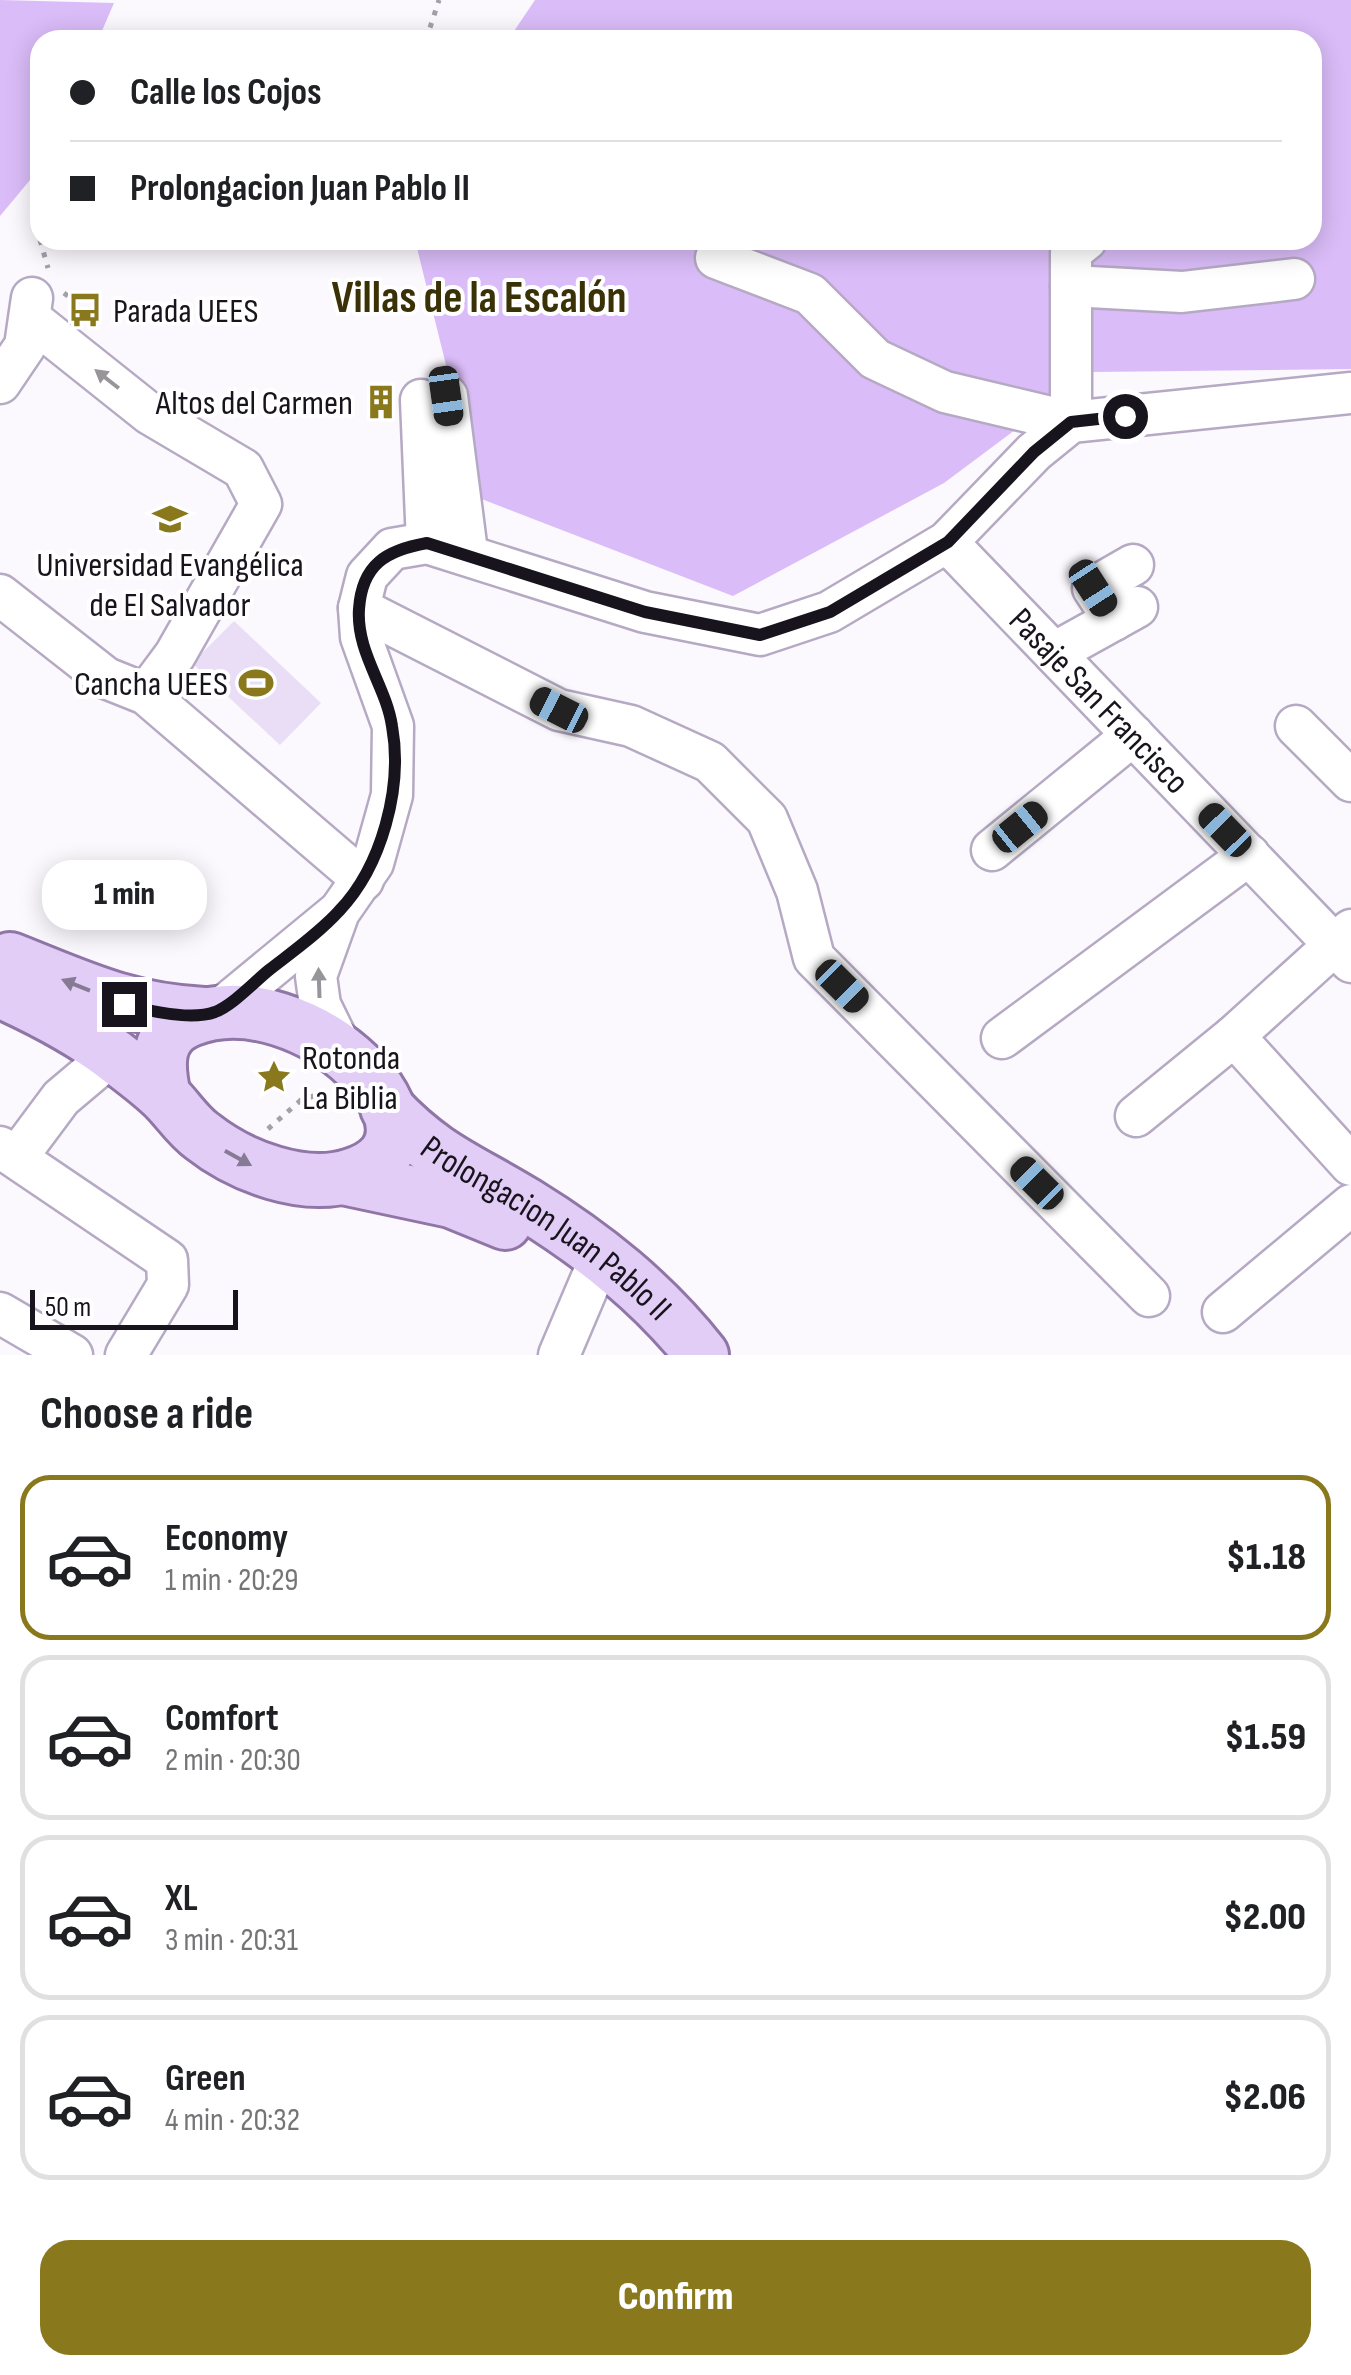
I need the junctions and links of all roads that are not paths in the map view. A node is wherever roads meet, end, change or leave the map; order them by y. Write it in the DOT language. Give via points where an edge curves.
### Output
graph roads {
  1 [pos="1074,250"];
  2 [pos="716,258"];
  3 [pos="1294,279"];
  4 [pos="1071,286"];
  5 [pos="1,379"];
  6 [pos="1351,393"];
  7 [pos="1071,422"];
  8 [pos="948,542"];
  9 [pos="427,543"];
  10 [pos="467,552"];
  11 [pos="1133,565"];
  12 [pos="0,595"];
  13 [pos="359,608"];
  14 [pos="1054,653"];
  15 [pos="152,686"];
  16 [pos="1296,726"];
  17 [pos="1133,735"];
  18 [pos="1351,780"];
  19 [pos="992,850"];
  20 [pos="1249,854"];
  21 [pos="358,885"];
  22 [pos="1345,945"];
  23 [pos="0,956"];
  24 [pos="0,991"];
  25 [pos="210,1013"];
  26 [pos="1234,1036"];
  27 [pos="1002,1038"];
  28 [pos="112,1054"];
  29 [pos="343,1086"];
  30 [pos="164,1096"];
  31 [pos="1136,1116"];
  32 [pos="8,1152"];
  33 [pos="1351,1165"];
  34 [pos="343,1178"];
  35 [pos="1351,1204"];
  36 [pos="593,1275"];
  37 [pos="1149,1296"];
  38 [pos="1223,1312"];
  39 [pos="0,1313"];
  40 [pos="72,1355"];
  41 [pos="126,1355"];
  42 [pos="559,1355"];
  43 [pos="670,1355"];
  44 [pos="702,1355"];
  1 -- 4 [label="street"];
  2 -- 7 [label="street" via="810,294 875,358 945,392"];
  3 -- 4 [label="street" via="1182,292"];
  4 -- 7 [label="street"];
  15 -- 5 [label="street, one-way" via="260,504 244,468 150,414 32,307 24,346"];
  6 -- 7 [label="street"];
  7 -- 8 [label="street"];
  8 -- 10 [label="street" via="830,612 760,635 645,612"];
  8 -- 14 [label="street, Pasaje San Francisco"];
  9 -- 10 [label="street"];
  9 -- 10 [label="street" via="434,398"];
  9 -- 13 [label="street" via="392,549 367,576"];
  11 -- 14 [label="street" via="1093,588 1125,613"];
  12 -- 15 [label="street" via="106,678"];
  13 -- 21 [label="street" via="360,637 392,726 392,795"];
  13 -- 37 [label="street" via="559,710 631,726 710,762 767,819 798,892 814,958"];
  14 -- 17 [label="street, Pasaje San Francisco"];
  15 -- 21 [label="street"];
  16 -- 18 [label="street"];
  17 -- 19 [label="street"];
  17 -- 20 [label="street, Pasaje San Francisco"];
  20 -- 22 [label="street, Pasaje San Francisco"];
  20 -- 27 [label="street"];
  21 -- 25 [label="street"];
  29 -- 21 [label="street, one-way" via="316,976"];
  22 -- 26 [label="street, Pasaje San Francisco"];
  25 -- 23 [label="main road, one-way" via="124,1004"];
  24 -- 28 [label="main road, Prolongacion Juan Pablo II" via="57,1017"];
  25 -- 29 [label="main road, Prolongacion Juan Pablo II" via="249,1011 309,1028"];
  25 -- 30 [label="main road" via="180,1024 162,1044"];
  26 -- 31 [label="street, Pasaje San Francisco"];
  26 -- 33 [label="street"];
  28 -- 30 [label="main road, Prolongacion Juan Pablo II"];
  28 -- 32 [label="street"];
  29 -- 34 [label="main road" via="393,1131 391,1150 373,1168"];
  29 -- 44 [label="main road, Prolongacion Juan Pablo II" via="434,1154 526,1204 610,1262 670,1314"];
  30 -- 34 [label="main road, Prolongacion Juan Pablo II, one-way" via="201,1136 250,1165 300,1178"];
  32 -- 41 [label="street" via="168,1260 168,1285"];
  34 -- 36 [label="main road, Prolongacion Juan Pablo II" via="464,1205 538,1239"];
  35 -- 38 [label="street"];
  36 -- 42 [label="street"];
  36 -- 43 [label="main road, Prolongacion Juan Pablo II"];
  39 -- 40 [label="street"];
}
